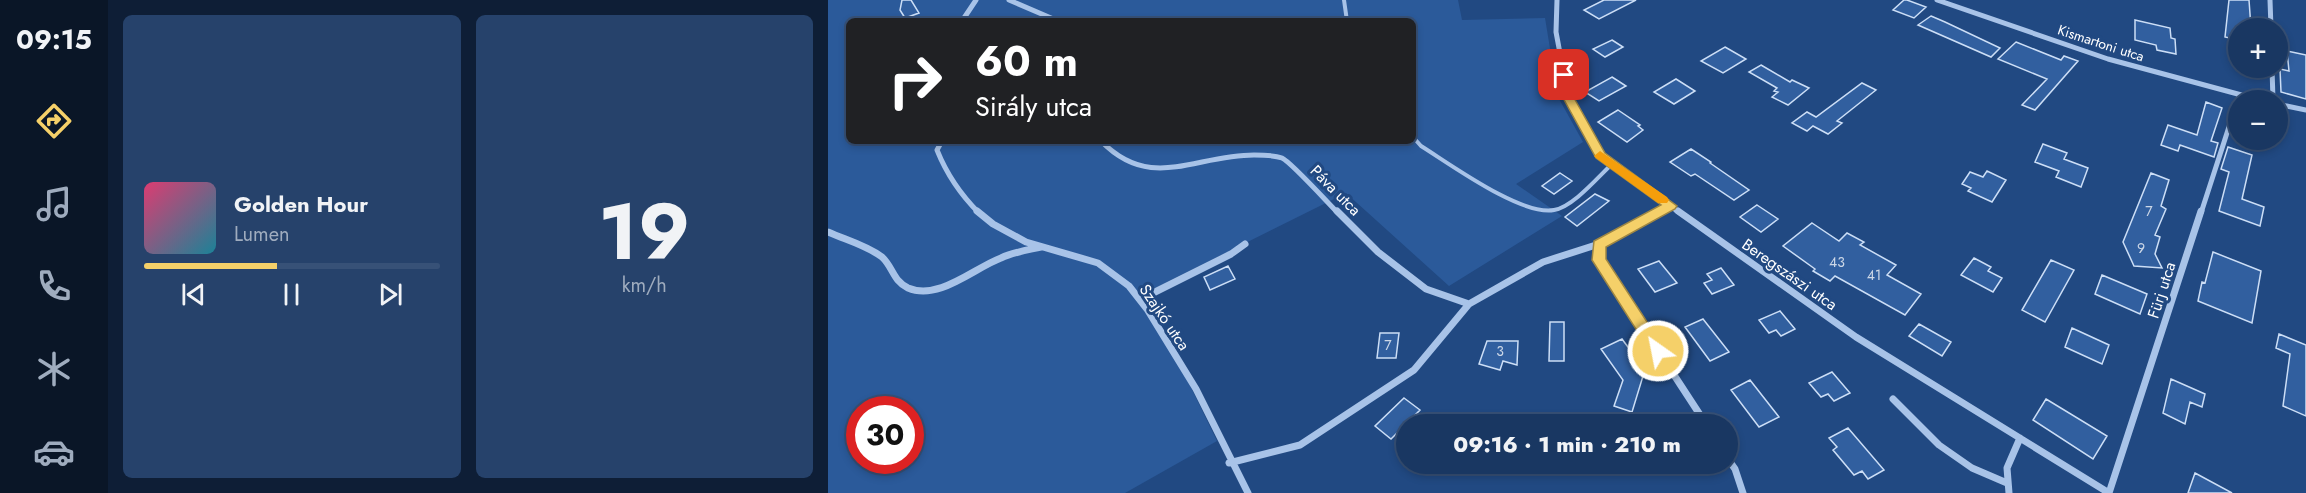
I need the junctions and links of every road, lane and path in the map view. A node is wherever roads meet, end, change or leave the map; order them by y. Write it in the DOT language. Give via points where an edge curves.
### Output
graph roads {
  1 [pos="976,0"];
  2 [pos="1010,0"];
  3 [pos="1344,0"];
  4 [pos="1557,0"];
  5 [pos="1937,0"];
  6 [pos="2271,0"];
  7 [pos="964,18"];
  8 [pos="1051,18"];
  9 [pos="1347,18"];
  10 [pos="2271,18"];
  11 [pos="2228,93"];
  12 [pos="2288,106"];
  13 [pos="2306,110"];
  14 [pos="2228,130"];
  15 [pos="1416,140"];
  16 [pos="940,144"];
  17 [pos="1105,144"];
  18 [pos="1612,164"];
  19 [pos="1671,206"];
  20 [pos="828,232"];
  21 [pos="1245,244"];
  22 [pos="1599,244"];
  23 [pos="1041,247"];
  24 [pos="1141,299"];
  25 [pos="1469,304"];
  26 [pos="1893,399"];
  27 [pos="1699,414"];
  28 [pos="2020,438"];
  29 [pos="1230,463"];
  30 [pos="1737,474"];
  31 [pos="2007,483"];
  32 [pos="1248,493"];
  33 [pos="1743,493"];
  34 [pos="2009,493"];
  35 [pos="2109,493"];
  1 -- 7 [label="street"];
  2 -- 8 [label="street"];
  3 -- 9 [label="lane"];
  4 -- 18 [label="street, Beregszászi utca" via="1556,32 1568,96 1600,156"];
  5 -- 11 [label="street, Kismartoni utca" via="2104,58"];
  6 -- 10 [label="street"];
  12 -- 13 [label="street"];
  14 -- 35 [label="street, Fürj utca"];
  15 -- 18 [label="lane" via="1501,195 1532,208 1553,210 1566,203"];
  16 -- 23 [label="street, Szajkó utca" via="937,150 941,164 971,205 998,229"];
  17 -- 25 [label="street, Páva utca" via="1127,161 1145,168 1251,154 1283,158 1378,252 1426,289"];
  18 -- 19 [label="street, Beregszászi utca"];
  19 -- 22 [label="street"];
  19 -- 28 [label="street, Beregszászi utca" via="1856,337"];
  20 -- 23 [label="street" via="875,252 887,262 897,281 913,289 945,286 998,259"];
  21 -- 24 [label="street"];
  22 -- 25 [label="street" via="1543,262"];
  22 -- 27 [label="street" via="1599,260"];
  23 -- 24 [label="street, Szajkó utca" via="1091,259 1115,273"];
  24 -- 29 [label="street, Szajkó utca" via="1205,405"];
  25 -- 29 [label="street" via="1414,370 1389,388 1300,445"];
  26 -- 31 [label="street" via="1939,445 1972,468"];
  28 -- 31 [label="street" via="2007,468"];
  28 -- 35 [label="street, Beregszászi utca"];
  29 -- 32 [label="street, Szajkó utca"];
  30 -- 33 [label="street"];
  31 -- 34 [label="street"];
}
